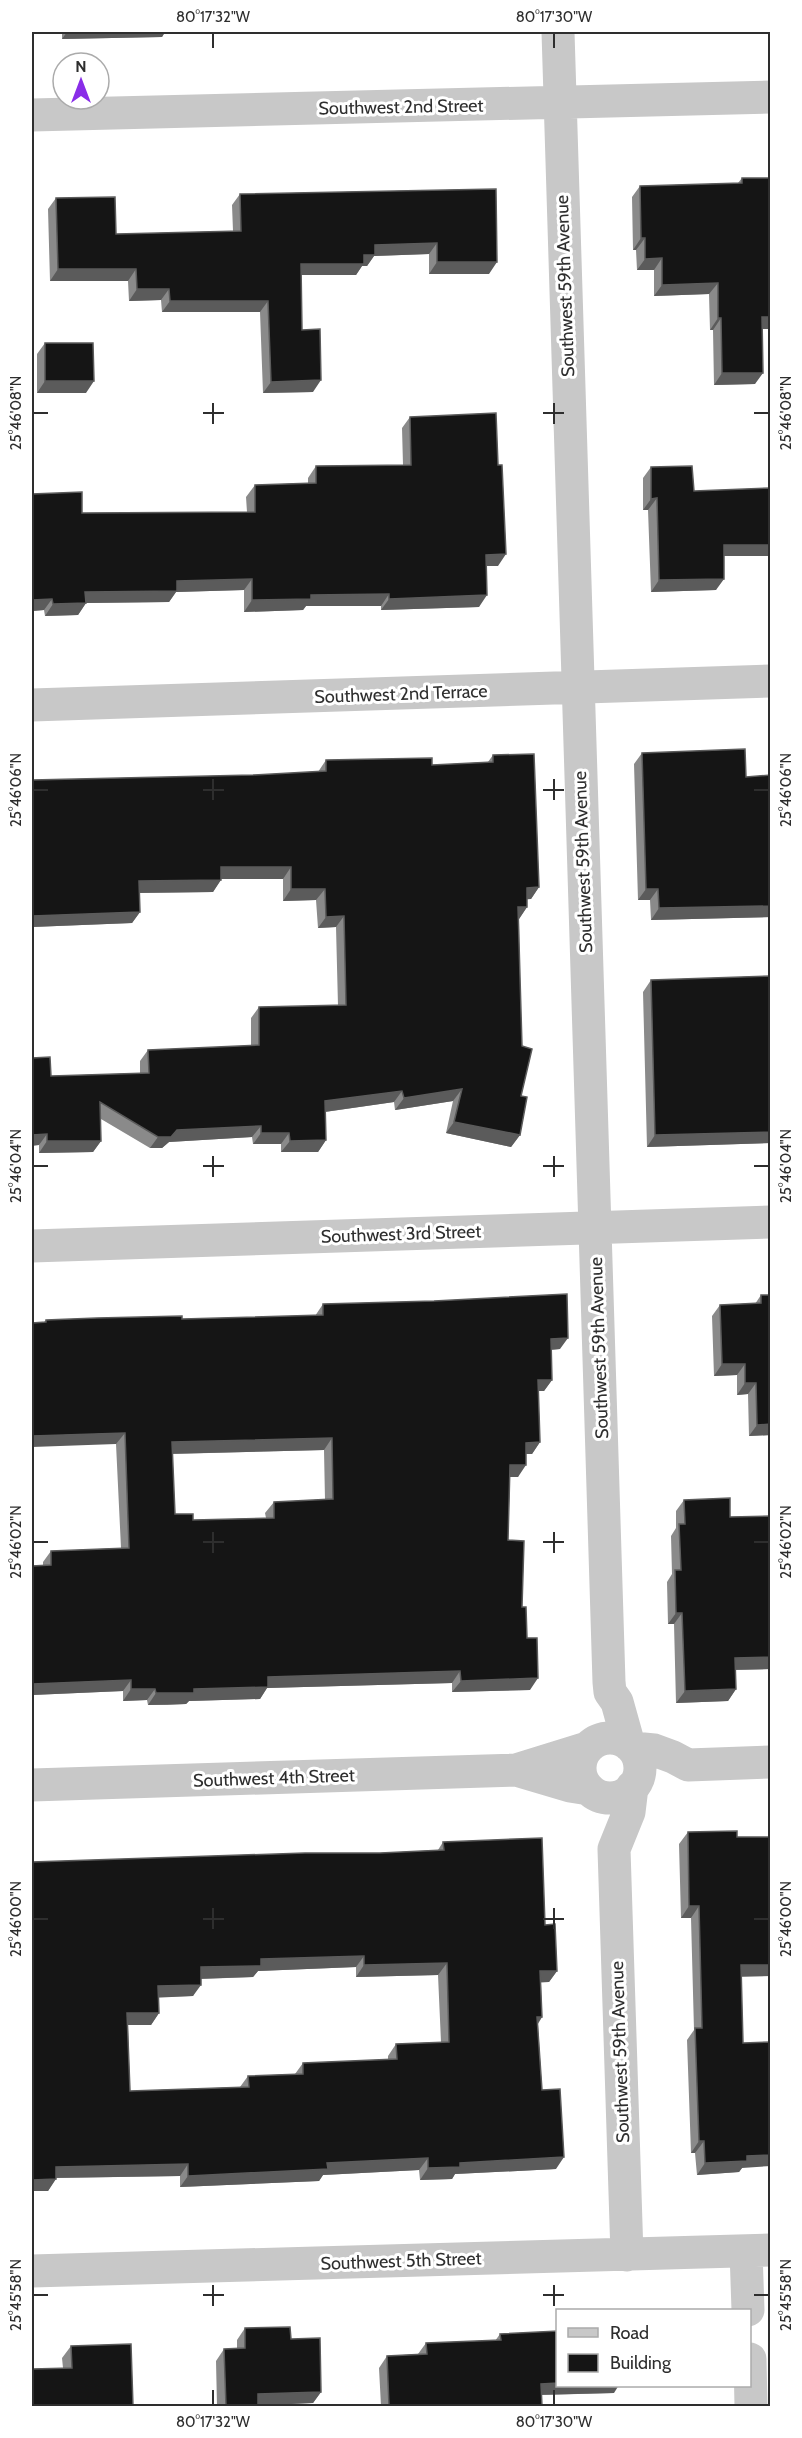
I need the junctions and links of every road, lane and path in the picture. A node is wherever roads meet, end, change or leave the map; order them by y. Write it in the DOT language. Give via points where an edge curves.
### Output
graph roads {
  1 [pos="558,32"];
  2 [pos="771,97"];
  3 [pos="559,104"];
  4 [pos="32,115"];
  5 [pos="771,681"];
  6 [pos="578,688"];
  7 [pos="32,705"];
  8 [pos="771,1222"];
  9 [pos="595,1228"];
  10 [pos="32,1246"];
  11 [pos="610,1692"];
  12 [pos="589,1747"];
  13 [pos="631,1747"];
  14 [pos="771,1762"];
  15 [pos="688,1765"];
  16 [pos="516,1770"];
  17 [pos="32,1785"];
  18 [pos="633,1786"];
  19 [pos="591,1790"];
  20 [pos="614,1849"];
  21 [pos="758,2251"];
  22 [pos="627,2255"];
  23 [pos="32,2271"];
  24 [pos="748,2309"];
  25 [pos="751,2387"];
  26 [pos="751,2406"];
  1 -- 3 [label="street, Southwest 59th Avenue"];
  2 -- 3 [label="street, Southwest 2nd Street"];
  3 -- 4 [label="street, Southwest 2nd Street"];
  3 -- 6 [label="street, Southwest 59th Avenue"];
  5 -- 6 [label="street, Southwest 2nd Terrace"];
  6 -- 7 [label="street, Southwest 2nd Terrace"];
  6 -- 9 [label="street, Southwest 59th Avenue"];
  8 -- 9 [label="street, Southwest 3rd Street"];
  9 -- 10 [label="street, Southwest 3rd Street"];
  9 -- 11 [label="street, Southwest 59th Avenue"];
  11 -- 12 [label="street" via="600,1701"];
  11 -- 13 [label="street, Southwest 59th Avenue"];
  12 -- 13 [label="street, Southwest 4th Street" via="604,1738 613,1738"];
  12 -- 16 [label="street, Southwest 4th Street"];
  12 -- 19 [label="street" via="580,1765"];
  13 -- 15 [label="street, Southwest 4th Street" via="654,1750"];
  13 -- 18 [label="street" via="640,1765"];
  14 -- 15 [label="street, Southwest 4th Street"];
  15 -- 18 [label="street, Southwest 4th Street" via="677,1776"];
  16 -- 17 [label="street, Southwest 4th Street"];
  16 -- 19 [label="street, Southwest 4th Street"];
  18 -- 19 [label="street, Southwest 4th Street" via="618,1797"];
  18 -- 20 [label="street, Southwest 59th Avenue"];
  19 -- 20 [label="street, Southwest 59th Avenue" via="603,1832"];
  20 -- 22 [label="street, Southwest 59th Avenue"];
  21 -- 22 [label="street, Southwest 5th Street"];
  21 -- 24 [label="street"];
  22 -- 23 [label="street, Southwest 5th Street"];
  25 -- 26 [label="street"];
}
